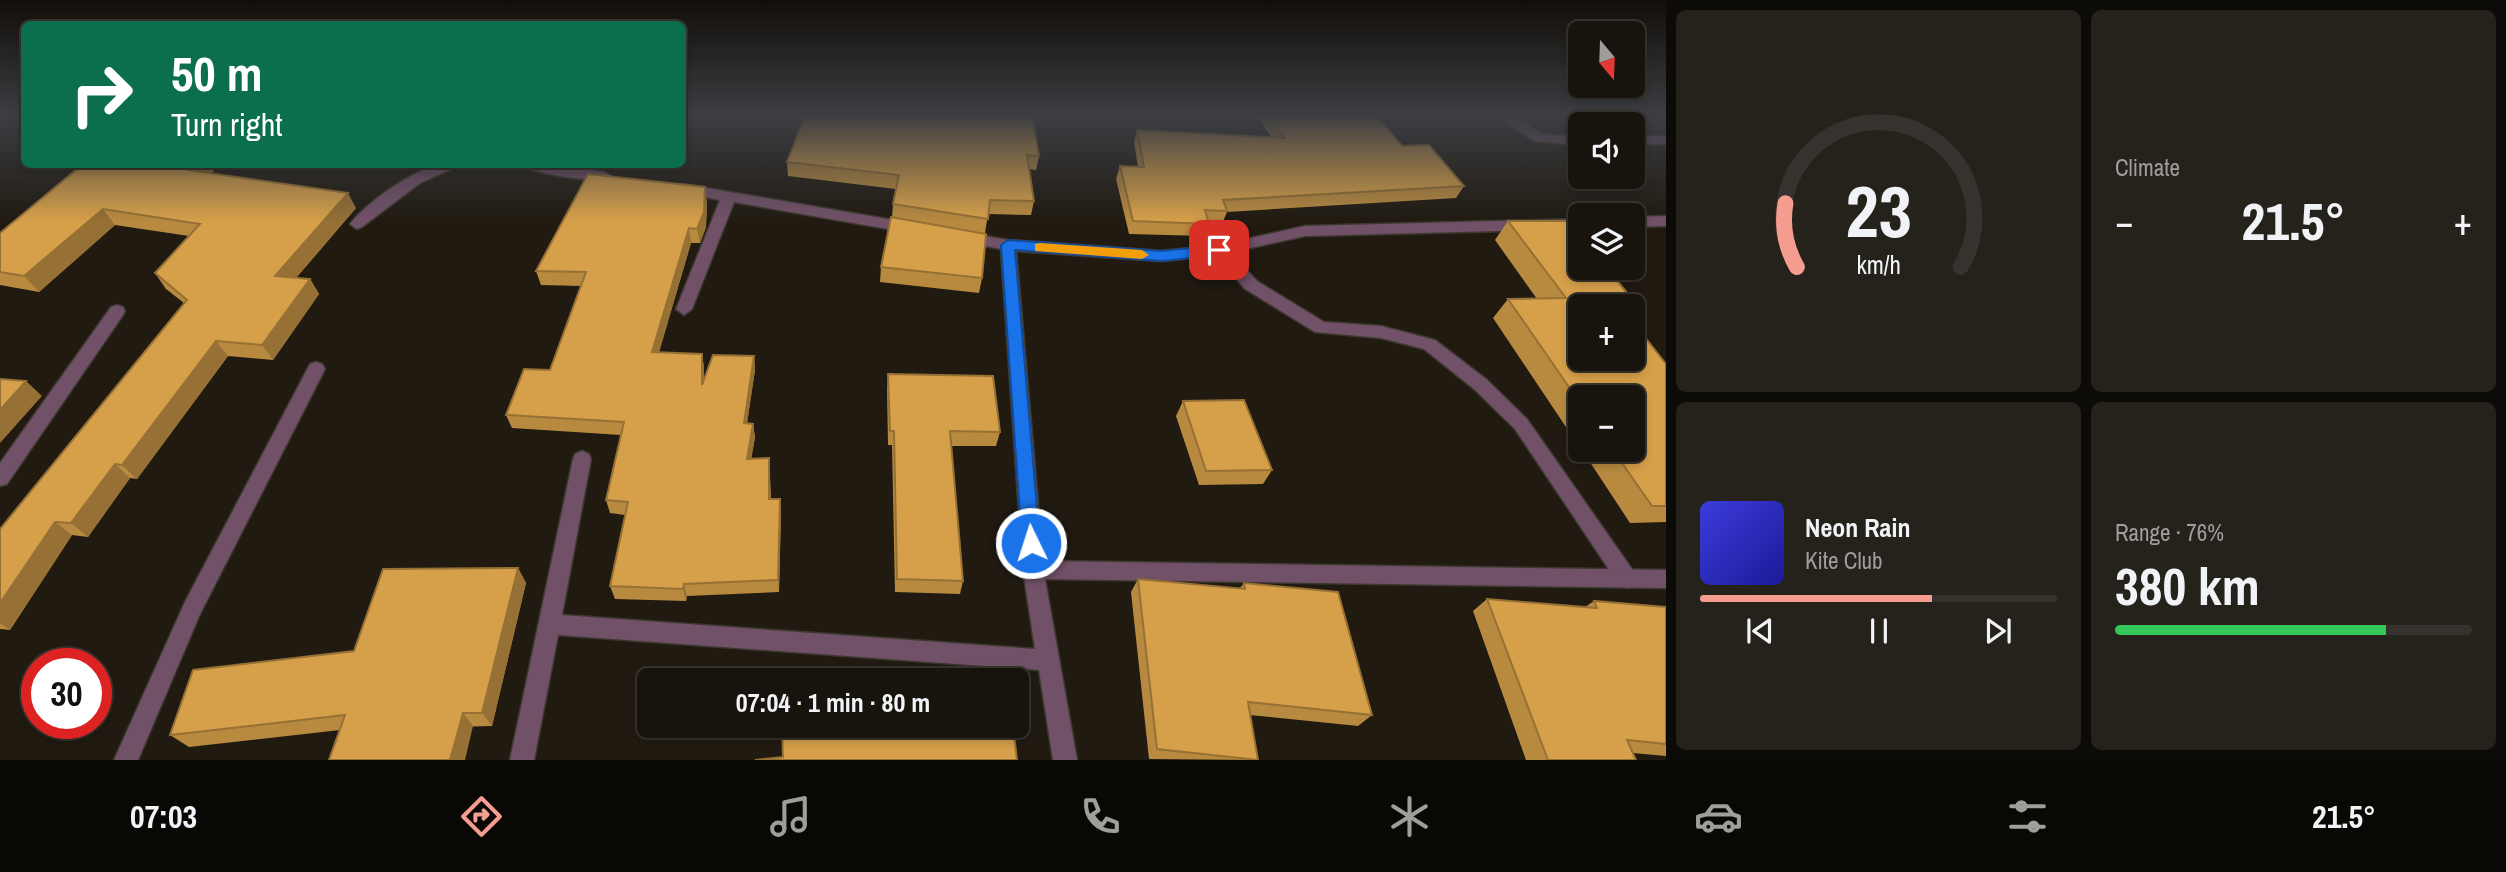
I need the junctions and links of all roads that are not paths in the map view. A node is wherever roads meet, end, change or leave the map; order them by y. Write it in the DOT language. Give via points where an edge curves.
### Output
graph roads {
  1 [pos="438,168"];
  2 [pos="545,168"];
  3 [pos="610,177"];
  4 [pos="666,186"];
  5 [pos="729,197"];
  6 [pos="1645,222"];
  7 [pos="1666,222"];
  8 [pos="357,224"];
  9 [pos="1568,224"];
  10 [pos="1008,245"];
  11 [pos="1219,250"];
  12 [pos="684,309"];
  13 [pos="117,311"];
  14 [pos="316,369"];
  15 [pos="582,459"];
  16 [pos="0,478"];
  17 [pos="1033,570"];
  18 [pos="1627,579"];
  19 [pos="1666,579"];
  20 [pos="549,624"];
  21 [pos="1048,660"];
  22 [pos="126,760"];
  23 [pos="522,760"];
  24 [pos="1065,760"];
  1 -- 8 [label="street" via="402,186"];
  2 -- 3 [label="street"];
  4 -- 5 [label="street"];
  5 -- 10 [label="street"];
  5 -- 12 [label="street"];
  6 -- 7 [label="street"];
  9 -- 11 [label="street" via="1305,231"];
  10 -- 11 [label="street" via="1162,256"];
  10 -- 17 [label="street"];
  11 -- 18 [label="street" via="1251,285 1321,328 1381,332 1429,344 1480,384 1521,424"];
  13 -- 16 [label="street"];
  14 -- 22 [label="street" via="192,609"];
  15 -- 20 [label="street"];
  17 -- 18 [label="street"];
  17 -- 21 [label="street"];
  18 -- 19 [label="street"];
  20 -- 21 [label="street"];
  20 -- 23 [label="street"];
  21 -- 24 [label="street"];
}
